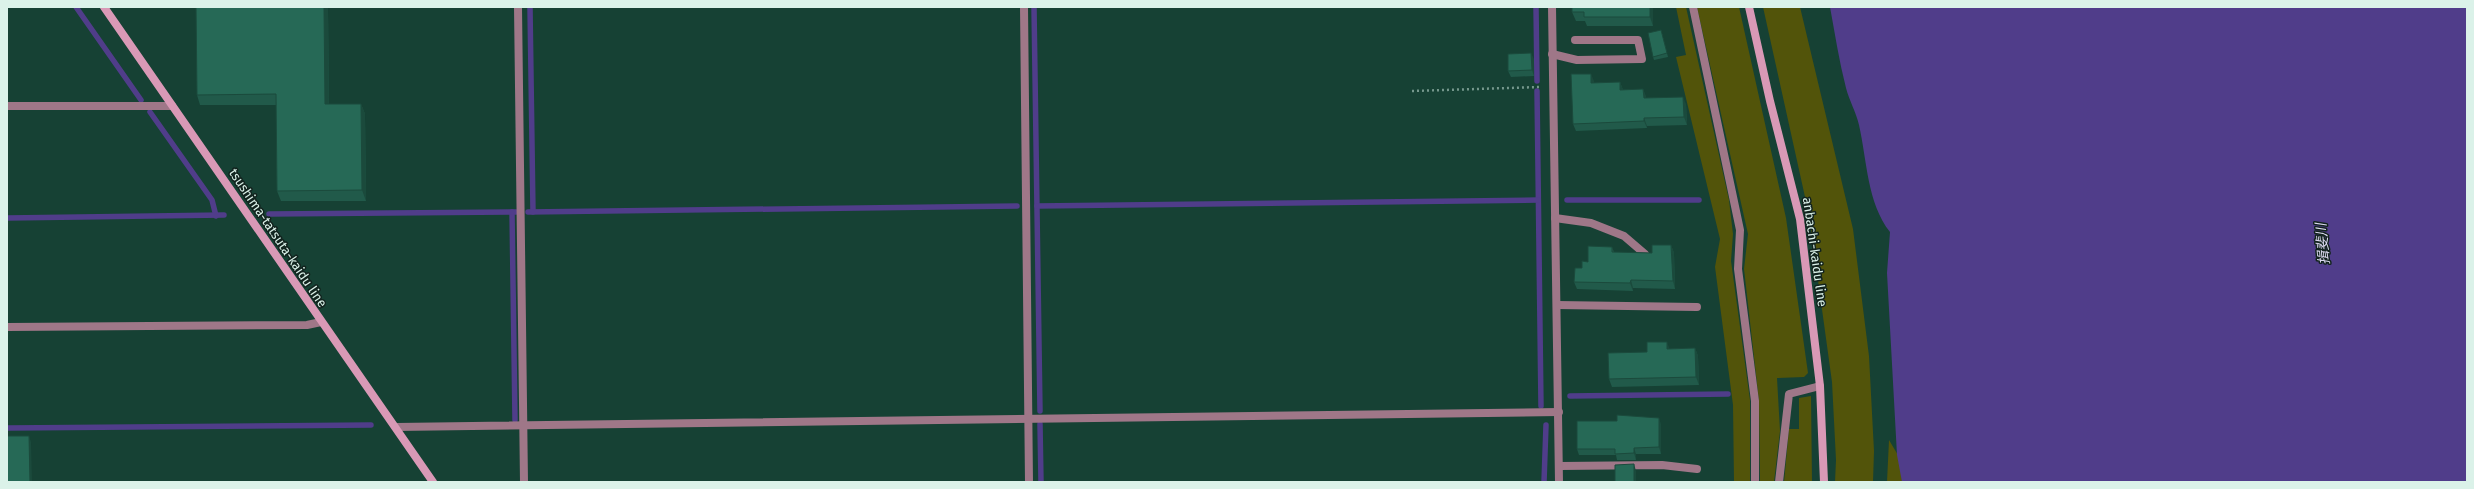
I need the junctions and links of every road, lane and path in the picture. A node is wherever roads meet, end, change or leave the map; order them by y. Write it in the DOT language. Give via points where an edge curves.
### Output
graph roads {
  1 [pos="104,7"];
  2 [pos="518,7"];
  3 [pos="1024,7"];
  4 [pos="1552,7"];
  5 [pos="1693,7"];
  6 [pos="1749,7"];
  7 [pos="1575,40"];
  8 [pos="1552,54"];
  9 [pos="1553,87"];
  10 [pos="1412,91"];
  11 [pos="7,106"];
  12 [pos="172,106"];
  13 [pos="1555,218"];
  14 [pos="1645,254"];
  15 [pos="1557,305"];
  16 [pos="1697,307"];
  17 [pos="320,322"];
  18 [pos="7,327"];
  19 [pos="1820,386"];
  20 [pos="1559,412"];
  21 [pos="1028,419"];
  22 [pos="525,425"];
  23 [pos="396,428"];
  24 [pos="1560,466"];
  25 [pos="1697,469"];
  26 [pos="433,482"];
  27 [pos="524,482"];
  28 [pos="1029,482"];
  29 [pos="1559,482"];
  30 [pos="1755,482"];
  31 [pos="1779,482"];
  32 [pos="1824,482"];
  1 -- 12 [label="main road, tsushima-tatsuta-kaidu line"];
  2 -- 22 [label="street"];
  3 -- 21 [label="street"];
  4 -- 8 [label="street"];
  5 -- 30 [label="street" via="1740,230 1738,269 1755,401"];
  6 -- 19 [label="main road, anbachi-kaidu line" via="1800,219"];
  7 -- 8 [label="street" via="1638,40 1642,59 1577,60"];
  8 -- 9 [label="street"];
  9 -- 10 [label="path"];
  9 -- 13 [label="street"];
  11 -- 12 [label="street"];
  12 -- 17 [label="main road, tsushima-tatsuta-kaidu line"];
  13 -- 14 [label="street" via="1591,224 1624,236"];
  13 -- 15 [label="street"];
  15 -- 16 [label="street"];
  15 -- 20 [label="street"];
  17 -- 18 [label="street" via="307,325"];
  17 -- 23 [label="main road, tsushima-tatsuta-kaidu line"];
  19 -- 31 [label="street" via="1789,394"];
  19 -- 32 [label="main road, anbachi-kaidu line"];
  20 -- 21 [label="street"];
  20 -- 24 [label="street"];
  21 -- 22 [label="street"];
  21 -- 28 [label="street"];
  22 -- 23 [label="street"];
  22 -- 27 [label="street"];
  23 -- 26 [label="main road, tsushima-tatsuta-kaidu line"];
  24 -- 25 [label="street" via="1662,465"];
  24 -- 29 [label="street"];
}
